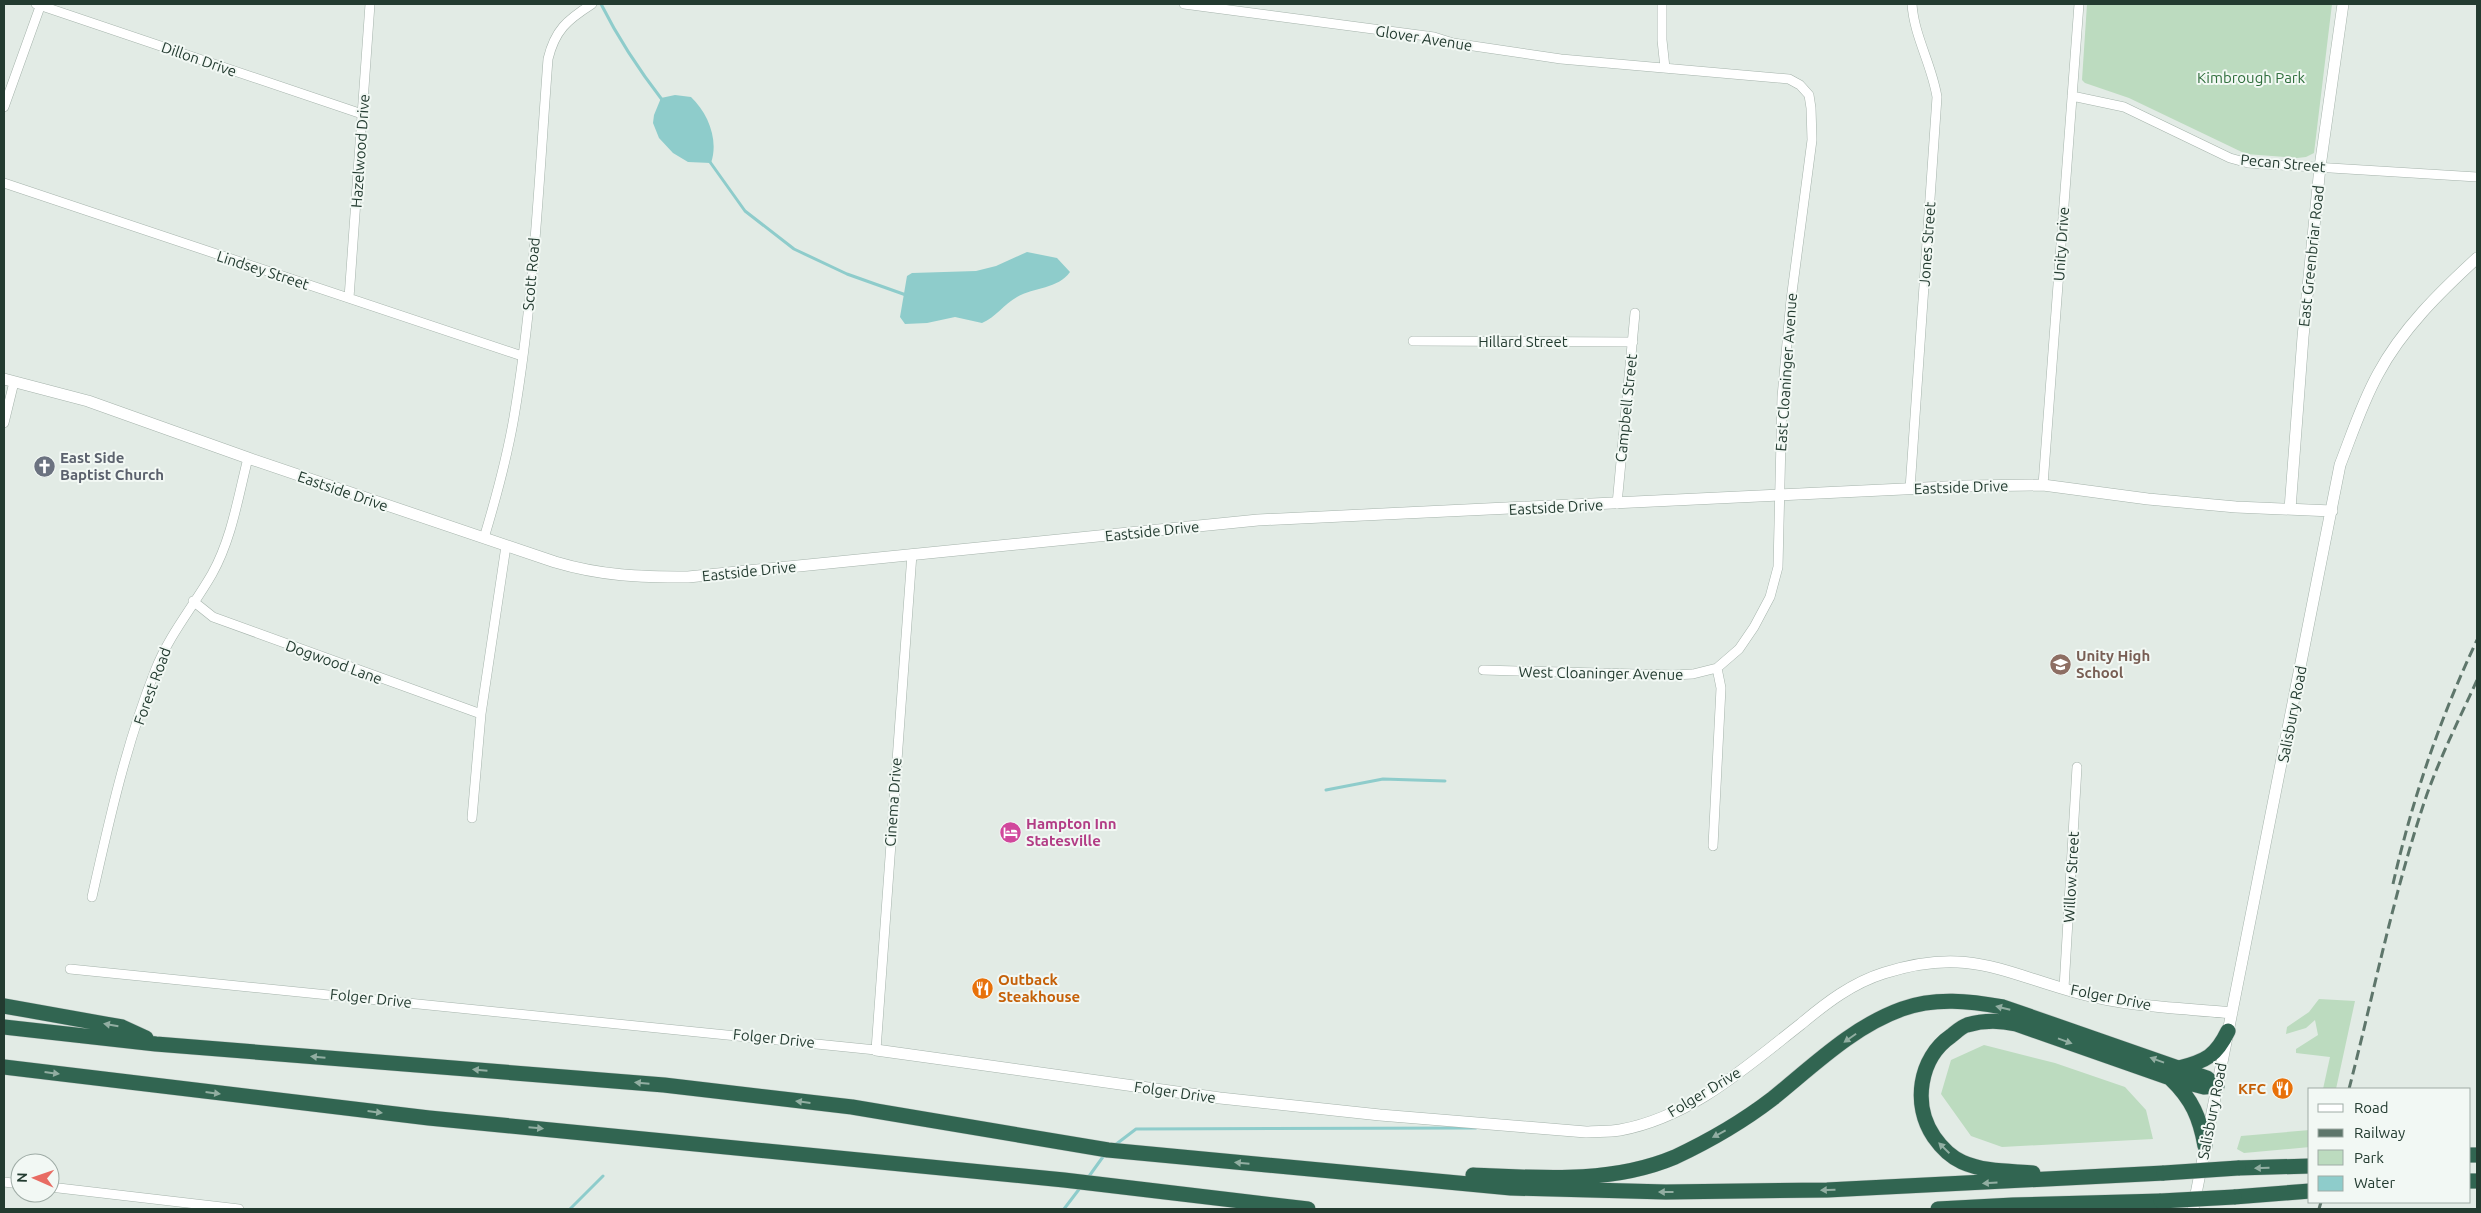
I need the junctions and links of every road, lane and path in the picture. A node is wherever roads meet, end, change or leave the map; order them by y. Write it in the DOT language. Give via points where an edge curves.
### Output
graph roads {
  1 [pos="39,4"];
  2 [pos="370,4"];
  3 [pos="592,4"];
  4 [pos="1184,4"];
  5 [pos="1662,4"];
  6 [pos="1912,4"];
  7 [pos="2079,4"];
  8 [pos="2343,4"];
  9 [pos="1665,68"];
  10 [pos="2072,96"];
  11 [pos="4,107"];
  12 [pos="362,114"];
  13 [pos="2320,167"];
  14 [pos="2477,177"];
  15 [pos="4,183"];
  16 [pos="2477,258"];
  17 [pos="349,298"];
  18 [pos="1635,313"];
  19 [pos="1413,341"];
  20 [pos="1633,342"];
  21 [pos="522,356"];
  22 [pos="9,381"];
  23 [pos="4,423"];
  24 [pos="248,458"];
  25 [pos="2044,485"];
  26 [pos="1910,489"];
  27 [pos="1778,494"];
  28 [pos="1617,504"];
  29 [pos="2290,509"];
  30 [pos="2332,511"];
  31 [pos="484,538"];
  32 [pos="506,546"];
  33 [pos="912,554"];
  34 [pos="193,601"];
  35 [pos="1718,668"];
  36 [pos="1483,670"];
  37 [pos="481,714"];
  38 [pos="2077,767"];
  39 [pos="472,818"];
  40 [pos="1713,846"];
  41 [pos="92,897"];
  42 [pos="70,969"];
  43 [pos="2064,988"];
  44 [pos="4,1006"];
  45 [pos="2232,1013"];
  46 [pos="4,1027"];
  47 [pos="2228,1031"];
  48 [pos="156,1044"];
  49 [pos="876,1050"];
  50 [pos="4,1067"];
  51 [pos="2174,1073"];
  52 [pos="2217,1086"];
  53 [pos="2205,1146"];
  54 [pos="1266,1165"];
  55 [pos="2308,1166"];
  56 [pos="2126,1176"];
  57 [pos="60,1188"];
  58 [pos="2308,1191"];
  59 [pos="2161,1201"];
  60 [pos="239,1209"];
  61 [pos="1308,1209"];
  62 [pos="1938,1209"];
  63 [pos="2133,1209"];
  64 [pos="2193,1209"];
  1 -- 11 [label="street"];
  1 -- 12 [label="street, Dillon Drive"];
  2 -- 12 [label="street, Hazelwood Drive"];
  3 -- 21 [label="street, Scott Road" via="562,26 548,59"];
  4 -- 9 [label="street, Glover Avenue" via="1434,37 1453,43 1561,59"];
  5 -- 9 [label="street"];
  6 -- 26 [label="street, Jones Street" via="1918,36 1937,97"];
  7 -- 10 [label="street, Unity Drive"];
  8 -- 13 [label="street, East Greenbriar Road"];
  9 -- 27 [label="street, East Cloaninger Avenue" via="1789,79 1808,95 1812,140 1791,300"];
  10 -- 13 [label="street, Pecan Street" via="2124,107 2230,158 2248,163"];
  10 -- 25 [label="street, Unity Drive"];
  12 -- 17 [label="street, Hazelwood Drive"];
  13 -- 14 [label="street, Pecan Street"];
  13 -- 29 [label="street, East Greenbriar Road"];
  15 -- 17 [label="street, Lindsey Street"];
  16 -- 30 [label="street, Salisbury Road" via="2440,292 2412,324 2378,373 2340,466"];
  17 -- 21 [label="street, Lindsey Street"];
  18 -- 20 [label="street, Campbell Street"];
  19 -- 20 [label="street, Hillard Street"];
  20 -- 28 [label="street, Campbell Street"];
  21 -- 31 [label="street, Scott Road" via="514,418"];
  22 -- 23 [label="street"];
  22 -- 24 [label="street, Eastside Drive" via="88,401"];
  24 -- 31 [label="street, Eastside Drive"];
  24 -- 34 [label="street, Forest Road" via="223,550 212,574"];
  25 -- 26 [label="street, Eastside Drive"];
  25 -- 29 [label="street, Eastside Drive" via="2152,499"];
  26 -- 27 [label="street, Eastside Drive"];
  27 -- 28 [label="street, Eastside Drive"];
  27 -- 35 [label="street, East Cloaninger Avenue" via="1778,567 1770,597 1739,649"];
  28 -- 33 [label="street, Eastside Drive" via="1258,520"];
  29 -- 30 [label="street, Eastside Drive"];
  30 -- 45 [label="street, Salisbury Road"];
  31 -- 32 [label="street, Eastside Drive"];
  32 -- 33 [label="street, Eastside Drive" via="579,569 645,577 688,577"];
  32 -- 37 [label="street"];
  33 -- 49 [label="street, Cinema Drive"];
  34 -- 37 [label="street, Dogwood Lane" via="213,617"];
  34 -- 41 [label="street, Forest Road" via="170,638 155,671 111,813"];
  35 -- 36 [label="street, West Cloaninger Avenue" via="1673,676"];
  35 -- 40 [label="street" via="1721,688"];
  37 -- 39 [label="street"];
  38 -- 43 [label="street, Willow Street"];
  42 -- 49 [label="street, Folger Drive"];
  43 -- 45 [label="street, Folger Drive" via="2144,1005"];
  43 -- 49 [label="street, Folger Drive" via="2012,970 1972,961 1945,960 1885,972 1862,980 1840,994 1726,1082 1681,1110 1619,1130 1586,1132 1220,1098"];
  48 -- 44 [label="highway, one-way" via="122,1026"];
  45 -- 47 [label="street, Salisbury Road"];
  46 -- 48 [label="highway"];
  47 -- 51 [label="highway" via="2220,1049 2202,1062"];
  47 -- 52 [label="street, Salisbury Road"];
  54 -- 48 [label="highway, one-way" via="1108,1150 852,1107 664,1085"];
  50 -- 61 [label="highway, one-way" via="429,1118 1064,1180"];
  51 -- 52 [label="highway" via="2207,1078"];
  51 -- 53 [label="highway" via="2192,1102"];
  51 -- 54 [label="highway, one-way" via="2003,1007 1970,1001 1936,1002 1904,1008 1873,1021 1724,1133 1673,1157 1618,1174 1544,1178"];
  56 -- 51 [label="highway, one-way" via="2028,1173 1984,1169 1961,1162 1942,1147 1928,1127 1923,1112 1922,1080 1930,1058 1945,1040 1966,1026 1990,1020 2016,1024"];
  52 -- 53 [label="street, Salisbury Road"];
  53 -- 64 [label="street, Salisbury Road"];
  56 -- 54 [label="highway, one-way" via="1827,1190 1666,1192 1511,1188"];
  55 -- 56 [label="highway, one-way, bridge"];
  57 -- 60 [label="street"];
  58 -- 59 [label="highway, bridge"];
  59 -- 62 [label="highway"];
  59 -- 63 [label="highway"];
}
